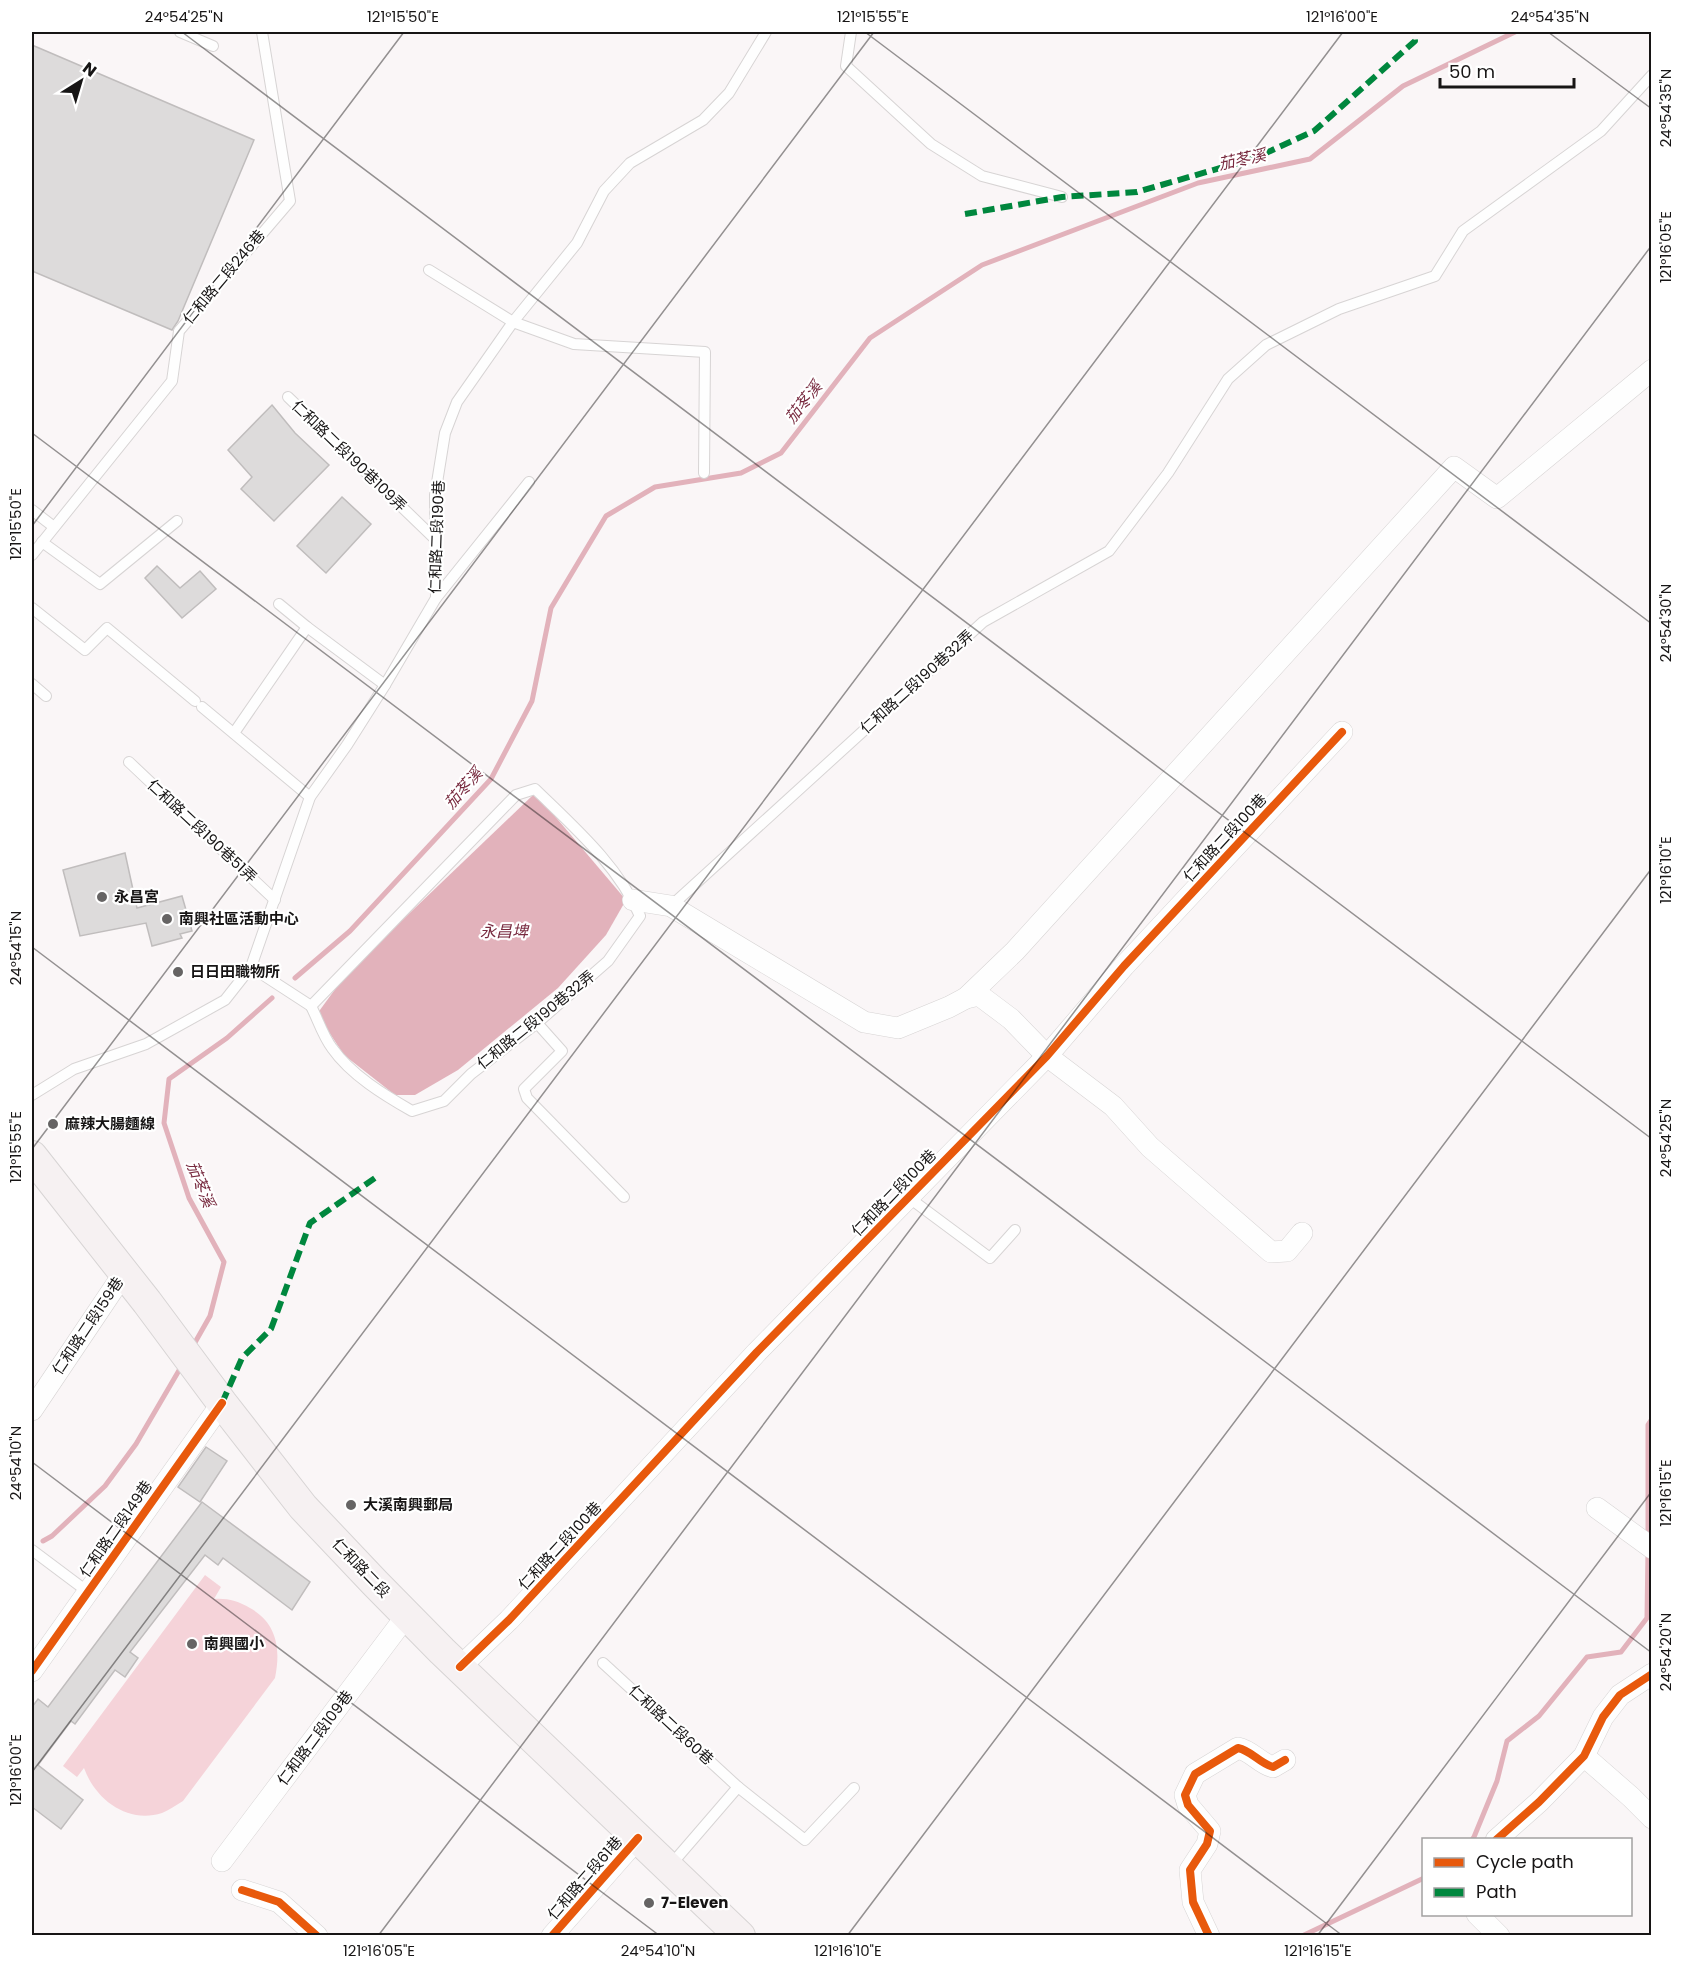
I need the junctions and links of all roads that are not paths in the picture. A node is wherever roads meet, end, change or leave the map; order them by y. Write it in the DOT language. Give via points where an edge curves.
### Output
graph roads {
  1 [pos="180,32"];
  2 [pos="262,32"];
  3 [pos="766,32"];
  4 [pos="851,32"];
  5 [pos="213,46"];
  6 [pos="1652,75"];
  7 [pos="1062,197"];
  8 [pos="429,270"];
  9 [pos="513,322"];
  10 [pos="1652,370"];
  11 [pos="288,397"];
  12 [pos="704,473"];
  13 [pos="529,482"];
  14 [pos="32,510"];
  15 [pos="177,521"];
  16 [pos="54,527"];
  17 [pos="436,540"];
  18 [pos="42,542"];
  19 [pos="32,555"];
  20 [pos="436,598"];
  21 [pos="279,604"];
  22 [pos="32,608"];
  23 [pos="307,627"];
  24 [pos="32,684"];
  25 [pos="385,685"];
  26 [pos="46,696"];
  27 [pos="1342,732"];
  28 [pos="234,733"];
  29 [pos="129,762"];
  30 [pos="310,796"];
  31 [pos="275,900"];
  32 [pos="633,900"];
  33 [pos="671,906"];
  34 [pos="251,967"];
  35 [pos="966,998"];
  36 [pos="311,1006"];
  37 [pos="537,1023"];
  38 [pos="1047,1056"];
  39 [pos="32,1095"];
  40 [pos="32,1156"];
  41 [pos="44,1180"];
  42 [pos="624,1197"];
  43 [pos="908,1197"];
  44 [pos="1015,1230"];
  45 [pos="1302,1233"];
  46 [pos="124,1273"];
  47 [pos="222,1403"];
  48 [pos="32,1410"];
  49 [pos="1597,1508"];
  50 [pos="1652,1548"];
  51 [pos="32,1550"];
  52 [pos="88,1592"];
  53 [pos="407,1615"];
  54 [pos="603,1663"];
  55 [pos="460,1667"];
  56 [pos="32,1671"];
  57 [pos="1652,1674"];
  58 [pos="1584,1756"];
  59 [pos="1285,1760"];
  60 [pos="738,1787"];
  61 [pos="854,1788"];
  62 [pos="1652,1818"];
  63 [pos="638,1838"];
  64 [pos="1498,1838"];
  65 [pos="222,1861"];
  66 [pos="669,1868"];
  67 [pos="242,1890"];
  68 [pos="1479,1916"];
  69 [pos="317,1935"];
  70 [pos="552,1935"];
  71 [pos="740,1935"];
  72 [pos="1209,1935"];
  73 [pos="1499,1935"];
  1 -- 5 [label="lane"];
  2 -- 16 [label="lane, 仁和路二段246巷" via="290,201 178,331 172,381"];
  3 -- 9 [label="lane, 仁和路二段190巷" via="729,93 703,120 630,163 604,191 577,243"];
  4 -- 7 [label="lane" via="846,66 931,144 982,176"];
  6 -- 33 [label="lane, 仁和路二段190巷32弄" via="1601,131 1462,231 1435,276 1339,309 1266,345 1228,379 1168,473 1109,551 983,622"];
  8 -- 9 [label="lane"];
  9 -- 12 [label="lane" via="574,344 705,352"];
  9 -- 17 [label="lane, 仁和路二段190巷" via="457,402 445,433 435,495"];
  10 -- 35 [label="street" via="1497,498 1454,467 1015,951"];
  11 -- 17 [label="lane, 仁和路二段190巷109弄"];
  13 -- 20 [label="lane"];
  14 -- 16 [label="lane"];
  15 -- 18 [label="lane" via="100,584"];
  16 -- 18 [label="lane, 仁和路二段246巷"];
  17 -- 20 [label="lane, 仁和路二段190巷"];
  18 -- 19 [label="lane, 仁和路二段246巷"];
  20 -- 25 [label="lane, 仁和路二段190巷"];
  21 -- 23 [label="lane"];
  22 -- 28 [label="lane" via="85,650 106,628"];
  23 -- 25 [label="lane"];
  23 -- 28 [label="lane"];
  24 -- 26 [label="lane"];
  25 -- 30 [label="lane, 仁和路二段190巷"];
  27 -- 38 [label="street, 仁和路二段100巷" via="1124,966"];
  28 -- 30 [label="lane"];
  29 -- 31 [label="lane, 仁和路二段190巷51弄"];
  30 -- 31 [label="lane, 仁和路二段190巷"];
  31 -- 34 [label="lane, 仁和路二段190巷"];
  32 -- 33 [label="street"];
  32 -- 36 [label="lane" via="594,848 535,789 516,795"];
  32 -- 37 [label="lane, 仁和路二段190巷32弄" via="640,916 608,961"];
  33 -- 35 [label="street" via="864,1022 898,1028"];
  34 -- 36 [label="lane"];
  34 -- 39 [label="lane, 仁和路二段190巷" via="225,1000 146,1044 74,1069"];
  35 -- 38 [label="street" via="979,995 994,1005"];
  36 -- 37 [label="lane, 仁和路二段190巷32弄" via="332,1048 350,1067 382,1094 412,1112 444,1101 471,1074"];
  37 -- 42 [label="lane" via="562,1051 524,1089 527,1098"];
  38 -- 43 [label="street, 仁和路二段100巷"];
  38 -- 45 [label="street" via="1113,1106 1150,1147 1271,1252 1287,1251"];
  40 -- 41 [label="main road, 仁和路二段"];
  41 -- 46 [label="main road, 仁和路二段"];
  43 -- 44 [label="lane" via="990,1258"];
  43 -- 55 [label="street, 仁和路二段100巷" via="757,1352 509,1620"];
  46 -- 47 [label="main road, 仁和路二段"];
  46 -- 48 [label="street, 仁和路二段159巷"];
  47 -- 52 [label="street, 仁和路二段149巷"];
  47 -- 53 [label="main road, 仁和路二段" via="303,1507"];
  49 -- 50 [label="street"];
  51 -- 52 [label="lane"];
  52 -- 56 [label="street, 仁和路二段149巷"];
  53 -- 55 [label="main road, 仁和路二段"];
  53 -- 65 [label="street, 仁和路二段109巷"];
  54 -- 60 [label="lane, 仁和路二段60巷"];
  55 -- 63 [label="main road, 仁和路二段"];
  57 -- 58 [label="street" via="1620,1695"];
  58 -- 62 [label="street"];
  58 -- 64 [label="street"];
  59 -- 72 [label="street" via="1273,1767 1238,1748 1195,1774 1185,1795 1188,1805 1210,1831 1207,1845 1190,1870 1193,1902"];
  60 -- 61 [label="lane, 仁和路二段60巷" via="805,1840"];
  60 -- 66 [label="lane"];
  63 -- 66 [label="main road, 仁和路二段"];
  63 -- 70 [label="street, 仁和路二段61巷"];
  66 -- 71 [label="main road, 仁和路二段"];
  67 -- 69 [label="street" via="279,1902"];
  68 -- 73 [label="street"];
}
